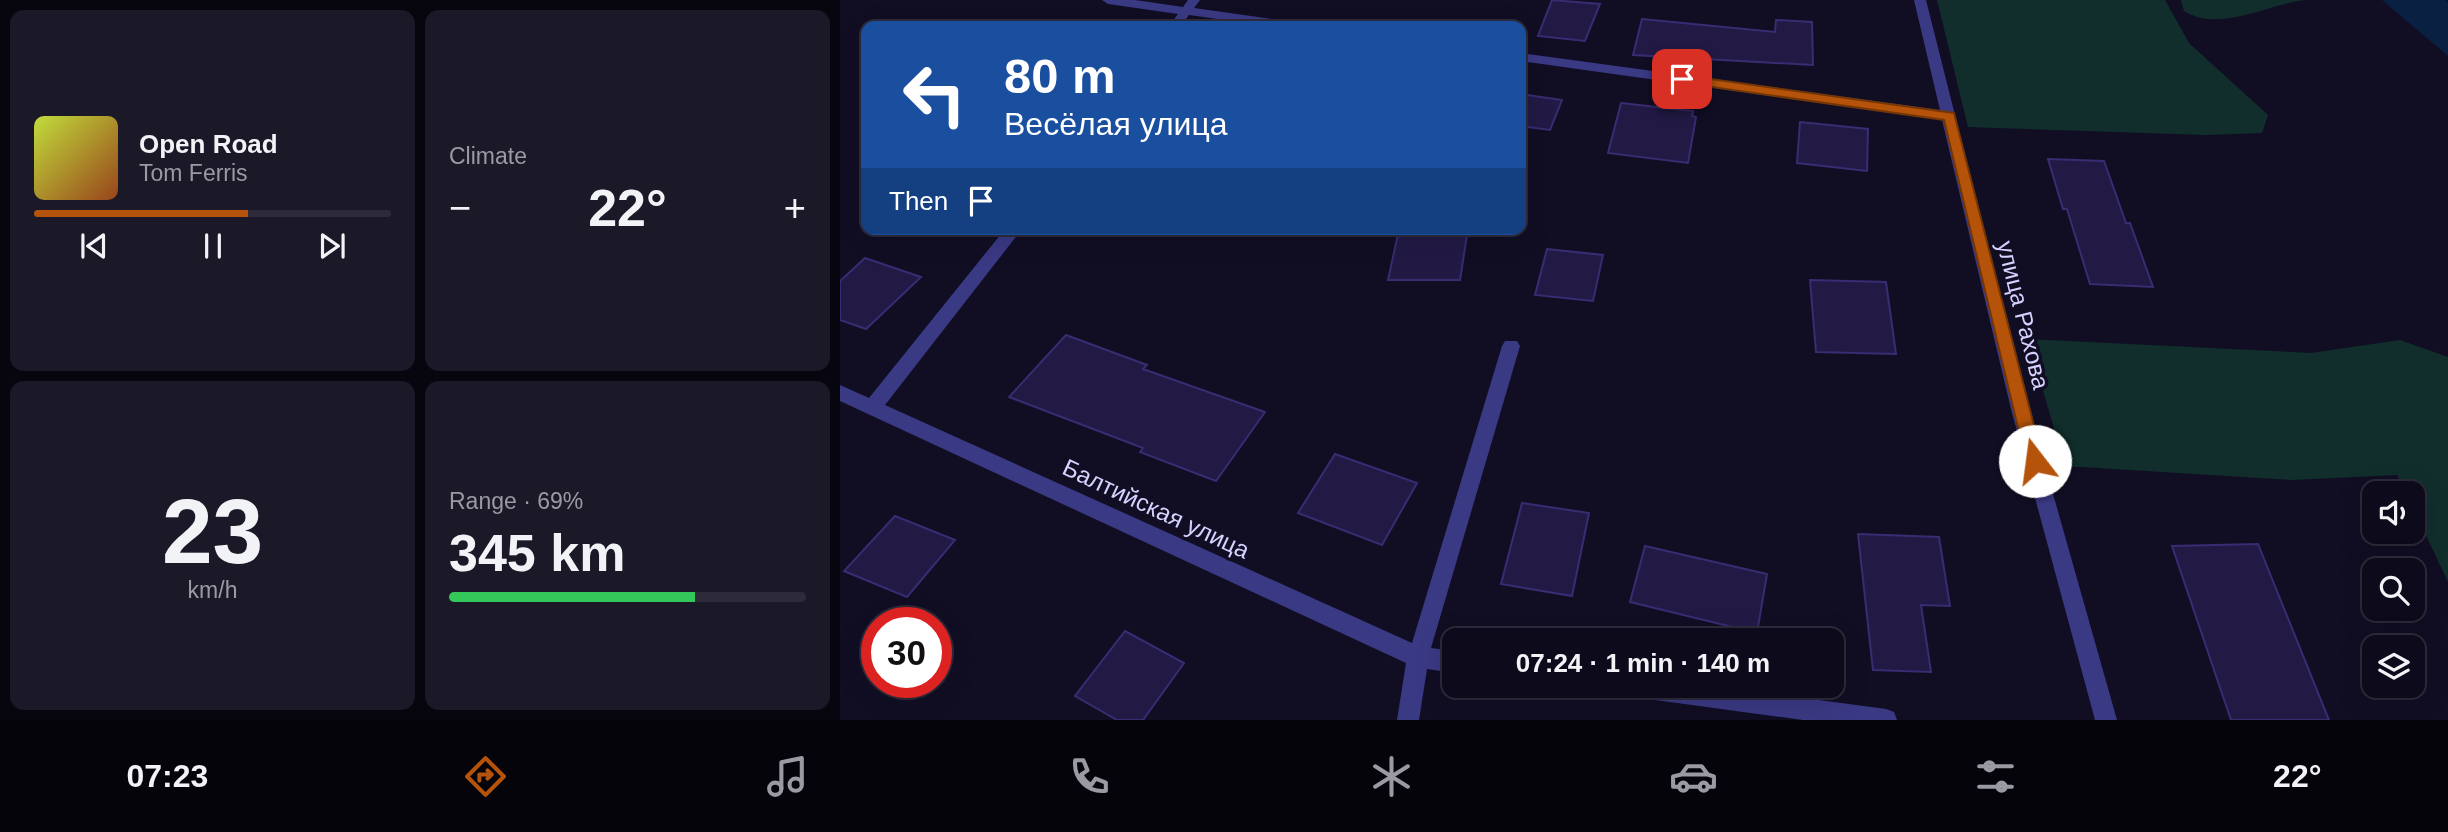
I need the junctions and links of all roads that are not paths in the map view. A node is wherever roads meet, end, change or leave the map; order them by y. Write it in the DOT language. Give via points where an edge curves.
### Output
graph roads {
  1 [pos="1108,0"];
  2 [pos="1920,0"];
  3 [pos="1190,6"];
  4 [pos="1179,21"];
  5 [pos="1268,21"];
  6 [pos="1526,58"];
  7 [pos="1949,116"];
  8 [pos="1009,235"];
  9 [pos="1511,346"];
  10 [pos="840,393"];
  11 [pos="872,408"];
  12 [pos="1418,657"];
  13 [pos="1442,660"];
  14 [pos="1722,698"];
  15 [pos="1408,720"];
  16 [pos="1886,720"];
  17 [pos="2106,720"];
  1 -- 3 [label="street"];
  2 -- 7 [label="street, улица Рахова"];
  3 -- 4 [label="street"];
  3 -- 5 [label="street"];
  6 -- 7 [label="street"];
  7 -- 17 [label="street, улица Рахова" via="2020,409"];
  8 -- 11 [label="street"];
  9 -- 12 [label="street"];
  10 -- 11 [label="street, Балтийская улица"];
  11 -- 12 [label="street, Балтийская улица"];
  12 -- 13 [label="street, Балтийская улица"];
  12 -- 15 [label="street"];
  14 -- 16 [label="street"];
}
